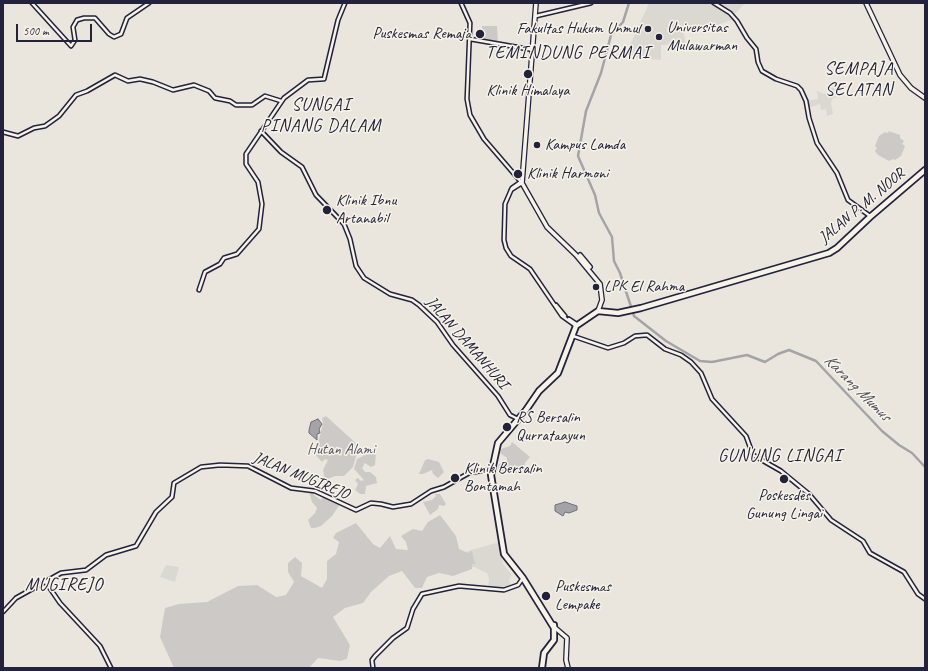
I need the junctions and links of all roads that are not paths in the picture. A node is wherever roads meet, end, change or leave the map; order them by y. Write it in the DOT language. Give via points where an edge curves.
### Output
graph roads {
  1 [pos="32,3"];
  2 [pos="150,3"];
  3 [pos="345,3"];
  4 [pos="461,3"];
  5 [pos="537,3"];
  6 [pos="591,3"];
  7 [pos="714,3"];
  8 [pos="867,3"];
  9 [pos="536,16"];
  10 [pos="470,39"];
  11 [pos="532,51"];
  12 [pos="924,97"];
  13 [pos="281,101"];
  14 [pos="261,131"];
  15 [pos="3,132"];
  16 [pos="925,170"];
  17 [pos="516,176"];
  18 [pos="522,180"];
  19 [pos="870,217"];
  20 [pos="199,290"];
  21 [pos="599,311"];
  22 [pos="576,325"];
  23 [pos="573,336"];
  24 [pos="540,390"];
  25 [pos="519,419"];
  26 [pos="492,469"];
  27 [pos="523,578"];
  28 [pos="45,581"];
  29 [pos="925,599"];
  30 [pos="3,612"];
  31 [pos="555,629"];
  32 [pos="111,668"];
  33 [pos="373,668"];
  34 [pos="542,668"];
  35 [pos="568,668"];
  1 -- 2 [label="street" via="71,46 75,40 73,26 78,20 95,18 114,37 121,34 126,18"];
  3 -- 13 [label="street" via="338,20 324,79 309,79"];
  4 -- 10 [label="street" via="470,21"];
  5 -- 9 [label="main road"];
  6 -- 9 [label="street"];
  7 -- 19 [label="street" via="737,21 756,49 762,70 801,90 817,143 837,173 850,203"];
  8 -- 12 [label="main road" via="901,74 911,88"];
  9 -- 11 [label="main road"];
  10 -- 11 [label="street"];
  10 -- 17 [label="street" via="467,102 470,115 481,136"];
  11 -- 18 [label="main road"];
  13 -- 14 [label="street"];
  13 -- 15 [label="street" via="265,96 252,105 236,105 215,98 209,91 194,85 173,90 153,82 140,79 128,81 115,75 87,92 78,94 59,116 45,126 18,136"];
  14 -- 20 [label="street" via="246,158 246,164 258,182 262,204 260,227 237,254 224,258 220,264 204,274"];
  14 -- 25 [label="street, JALAN DAMANHURI" via="281,152 302,167 316,194 344,224 356,266 364,278 390,294 420,305 498,396 509,413"];
  16 -- 19 [label="highway, JALAN P. M. NOOR"];
  17 -- 18 [label="main road"];
  18 -- 21 [label="main road" via="538,213 550,229 582,257 599,279 604,292 604,302"];
  18 -- 22 [label="street" via="511,190 504,211 506,248 511,256 530,269 562,314"];
  19 -- 21 [label="highway, JALAN P. M. NOOR" via="831,252 634,309 618,313"];
  21 -- 22 [label="highway"];
  22 -- 23 [label="highway"];
  22 -- 24 [label="highway" via="558,373"];
  23 -- 24 [label="highway" via="560,373"];
  23 -- 29 [label="street" via="608,348 642,334 651,336 659,345 694,364 701,373 712,399 746,436 752,454 781,471 808,494 831,520 863,541 870,553 904,572 918,594"];
  24 -- 25 [label="highway"];
  25 -- 26 [label="highway" via="499,442"];
  26 -- 27 [label="highway" via="505,553"];
  26 -- 27 [label="highway" via="491,478 503,552"];
  26 -- 28 [label="street, JALAN MUGIREJO" via="468,473 430,491 411,504 393,507 372,503 356,510 315,491 291,488 248,466 198,468 174,483 172,497 156,512 136,546 106,555 86,570 65,571"];
  27 -- 31 [label="highway"];
  27 -- 33 [label="street" via="518,585 504,590 459,586 422,594 413,609 407,628 375,656 372,660"];
  28 -- 30 [label="street, JALAN MUGIREJO" via="16,598"];
  28 -- 32 [label="street" via="60,603 100,646"];
  31 -- 34 [label="highway" via="553,642 544,654"];
  31 -- 35 [label="main road" via="567,638"];
}
